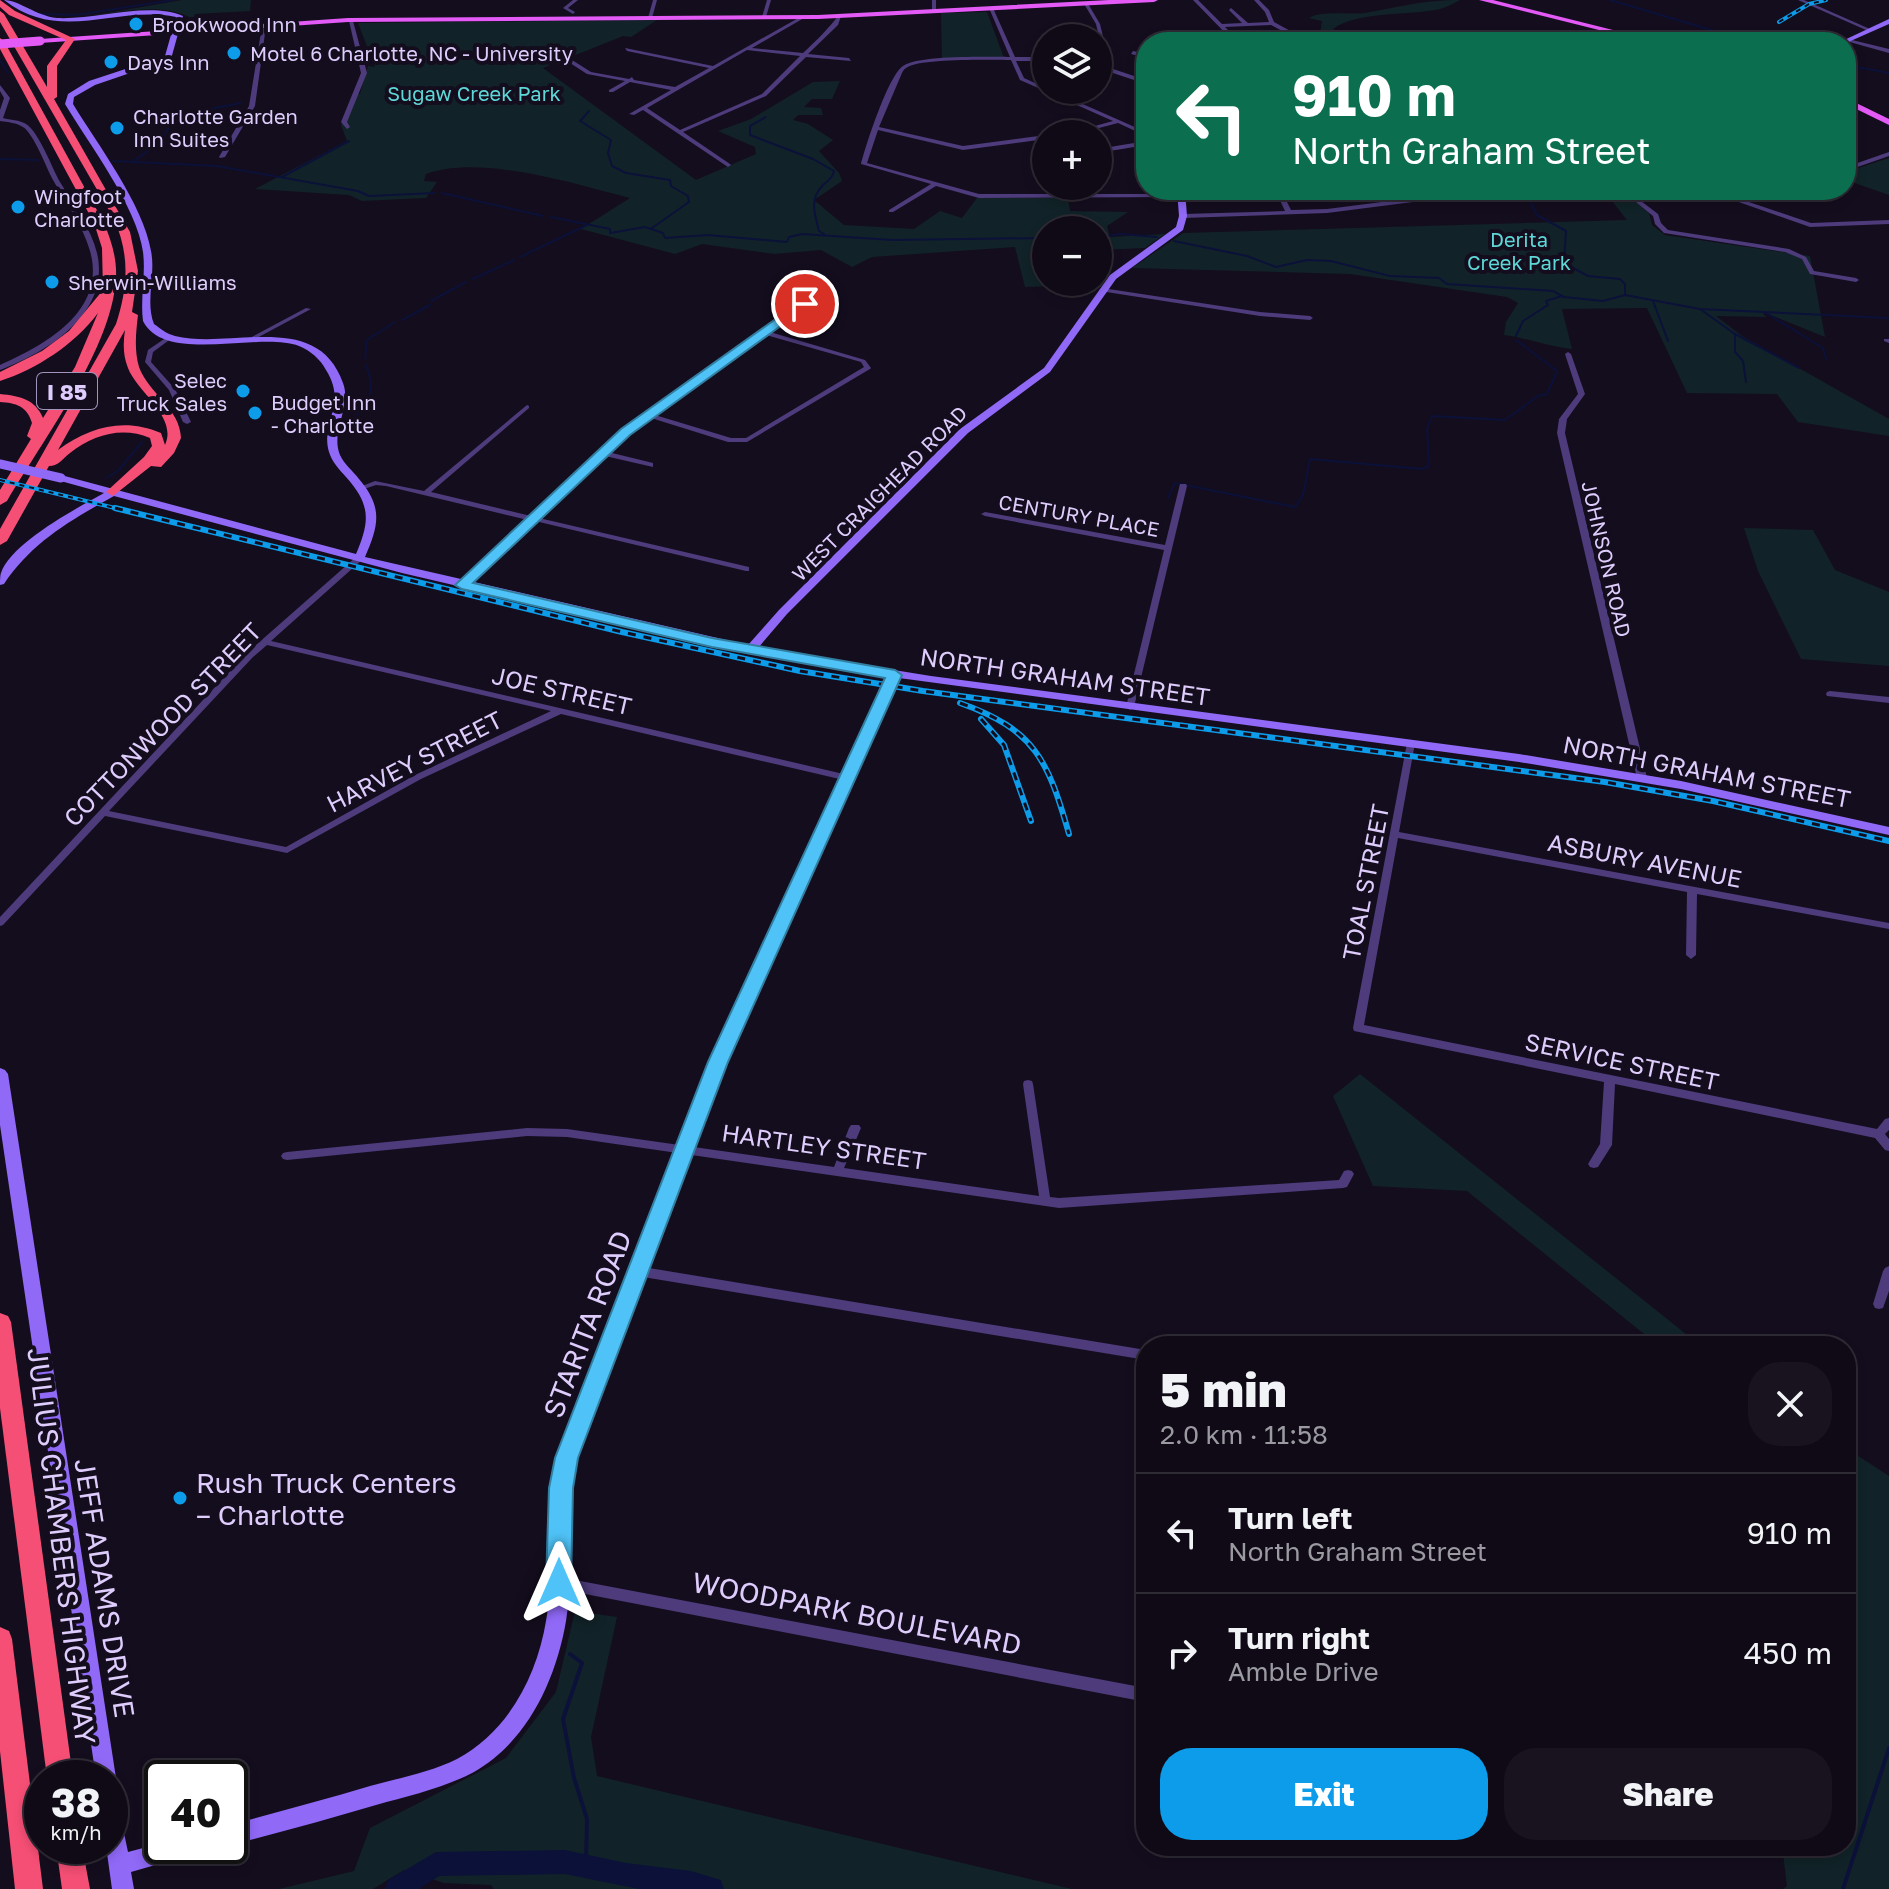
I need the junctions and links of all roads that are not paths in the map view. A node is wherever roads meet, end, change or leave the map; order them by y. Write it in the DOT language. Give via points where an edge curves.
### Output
graph roads {
  1 [pos="7,0"];
  2 [pos="655,0"];
  3 [pos="769,0"];
  4 [pos="934,0"];
  5 [pos="1154,0"];
  6 [pos="1195,0"];
  7 [pos="1256,0"];
  8 [pos="1473,0"];
  9 [pos="1483,0"];
  10 [pos="1800,0"];
  11 [pos="0,3"];
  12 [pos="1085,3"];
  13 [pos="1496,4"];
  14 [pos="578,5"];
  15 [pos="991,8"];
  16 [pos="1231,9"];
  17 [pos="934,11"];
  18 [pos="0,14"];
  19 [pos="572,15"];
  20 [pos="839,16"];
  21 [pos="764,17"];
  22 [pos="802,17"];
  23 [pos="650,18"];
  24 [pos="351,21"];
  25 [pos="1888,22"];
  26 [pos="1272,23"];
  27 [pos="1097,24"];
  28 [pos="1246,24"];
  29 [pos="1221,26"];
  30 [pos="264,27"];
  31 [pos="1868,29"];
  32 [pos="177,32"];
  33 [pos="1227,32"];
  34 [pos="1288,32"];
  35 [pos="1615,32"];
  36 [pos="1856,36"];
  37 [pos="71,39"];
  38 [pos="0,42"];
  39 [pos="1856,43"];
  40 [pos="627,49"];
  41 [pos="748,49"];
  42 [pos="1889,51"];
  43 [pos="1133,53"];
  44 [pos="1136,54"];
  45 [pos="805,55"];
  46 [pos="1032,59"];
  47 [pos="849,60"];
  48 [pos="1011,60"];
  49 [pos="570,61"];
  50 [pos="715,68"];
  51 [pos="1112,71"];
  52 [pos="5,76"];
  53 [pos="632,79"];
  54 [pos="1136,79"];
  55 [pos="0,87"];
  56 [pos="677,89"];
  57 [pos="611,91"];
  58 [pos="52,100"];
  59 [pos="32,104"];
  60 [pos="644,108"];
  61 [pos="1856,108"];
  62 [pos="632,114"];
  63 [pos="0,118"];
  64 [pos="1117,122"];
  65 [pos="1112,123"];
  66 [pos="1889,124"];
  67 [pos="347,127"];
  68 [pos="877,128"];
  69 [pos="1136,130"];
  70 [pos="681,131"];
  71 [pos="1032,139"];
  72 [pos="1136,145"];
  73 [pos="1112,149"];
  74 [pos="1889,154"];
  75 [pos="222,157"];
  76 [pos="728,165"];
  77 [pos="1856,166"];
  78 [pos="934,185"];
  79 [pos="1136,195"];
  80 [pos="1112,196"];
  81 [pos="1032,197"];
  82 [pos="1182,200"];
  83 [pos="1283,200"];
  84 [pos="1410,200"];
  85 [pos="1640,200"];
  86 [pos="1737,200"];
  87 [pos="891,211"];
  88 [pos="1289,213"];
  89 [pos="1183,216"];
  90 [pos="1889,222"];
  91 [pos="111,272"];
  92 [pos="1112,279"];
  93 [pos="1856,280"];
  94 [pos="819,286"];
  95 [pos="1112,292"];
  96 [pos="1098,296"];
  97 [pos="129,306"];
  98 [pos="308,309"];
  99 [pos="1310,318"];
  100 [pos="766,333"];
  101 [pos="170,337"];
  102 [pos="251,339"];
  103 [pos="1568,354"];
  104 [pos="0,368"];
  105 [pos="0,377"];
  106 [pos="0,398"];
  107 [pos="527,407"];
  108 [pos="649,415"];
  109 [pos="187,422"];
  110 [pos="602,453"];
  111 [pos="23,461"];
  112 [pos="0,464"];
  113 [pos="650,465"];
  114 [pos="0,471"];
  115 [pos="350,475"];
  116 [pos="60,482"];
  117 [pos="390,486"];
  118 [pos="1183,486"];
  119 [pos="362,489"];
  120 [pos="425,494"];
  121 [pos="108,495"];
  122 [pos="0,501"];
  123 [pos="16,514"];
  124 [pos="985,514"];
  125 [pos="532,518"];
  126 [pos="0,541"];
  127 [pos="1167,548"];
  128 [pos="359,559"];
  129 [pos="746,569"];
  130 [pos="0,582"];
  131 [pos="462,585"];
  132 [pos="266,642"];
  133 [pos="750,650"];
  134 [pos="895,675"];
  135 [pos="1830,694"];
  136 [pos="1889,700"];
  137 [pos="1130,707"];
  138 [pos="561,710"];
  139 [pos="1411,743"];
  140 [pos="848,778"];
  141 [pos="1642,778"];
  142 [pos="103,813"];
  143 [pos="1889,831"];
  144 [pos="1394,834"];
  145 [pos="1692,889"];
  146 [pos="0,923"];
  147 [pos="1889,926"];
  148 [pos="1691,955"];
  149 [pos="1358,1028"];
  150 [pos="0,1074"];
  151 [pos="1610,1079"];
  152 [pos="1028,1084"];
  153 [pos="1889,1122"];
  154 [pos="855,1128"];
  155 [pos="1879,1134"];
  156 [pos="1889,1147"];
  157 [pos="685,1149"];
  158 [pos="287,1156"];
  159 [pos="1594,1164"];
  160 [pos="838,1170"];
  161 [pos="1348,1174"];
  162 [pos="1045,1201"];
  163 [pos="637,1271"];
  164 [pos="1889,1271"];
  165 [pos="1879,1304"];
  166 [pos="0,1322"];
  167 [pos="1136,1353"];
  168 [pos="559,1583"];
  169 [pos="0,1639"];
  170 [pos="1136,1693"];
  171 [pos="58,1760"];
  172 [pos="103,1760"];
  173 [pos="248,1830"];
  174 [pos="144,1858"];
  175 [pos="72,1864"];
  176 [pos="119,1865"];
  177 [pos="29,1889"];
  178 [pos="76,1889"];
  179 [pos="123,1889"];
  1 -- 32 [label="street" via="25,12 54,18 169,12 181,18"];
  2 -- 23 [label="street"];
  3 -- 21 [label="street"];
  4 -- 17 [label="street"];
  5 -- 12 [label="main road"];
  6 -- 29 [label="street"];
  7 -- 26 [label="street"];
  8 -- 13 [label="main road"];
  9 -- 13 [label="main road"];
  10 -- 31 [label="street"];
  11 -- 37 [label="highway"];
  12 -- 15 [label="main road"];
  12 -- 27 [label="street"];
  13 -- 35 [label="main road"];
  14 -- 19 [label="street"];
  15 -- 17 [label="main road"];
  15 -- 48 [label="street"];
  16 -- 28 [label="street"];
  17 -- 20 [label="main road"];
  18 -- 58 [label="highway, I 85"];
  19 -- 23 [label="main road"];
  19 -- 24 [label="main road"];
  20 -- 22 [label="main road"];
  20 -- 45 [label="street"];
  21 -- 22 [label="main road"];
  21 -- 23 [label="main road"];
  22 -- 41 [label="street"];
  24 -- 30 [label="main road"];
  24 -- 67 [label="street" via="364,73 344,122"];
  25 -- 31 [label="street"];
  26 -- 28 [label="street"];
  26 -- 34 [label="street"];
  28 -- 29 [label="street"];
  29 -- 33 [label="street"];
  30 -- 32 [label="main road"];
  30 -- 75 [label="street" via="252,106"];
  31 -- 36 [label="street"];
  32 -- 37 [label="main road"];
  32 -- 101 [label="street" via="166,58 86,85 69,101 141,230 149,269 146,320"];
  37 -- 38 [label="main road, bridge"];
  37 -- 58 [label="highway" via="52,66"];
  38 -- 59 [label="highway, I 85"];
  39 -- 42 [label="street"];
  40 -- 50 [label="street"];
  41 -- 45 [label="street"];
  41 -- 50 [label="street"];
  43 -- 44 [label="street"];
  45 -- 47 [label="street"];
  45 -- 70 [label="street" via="764,95"];
  46 -- 48 [label="street"];
  48 -- 64 [label="street" via="1022,79"];
  48 -- 68 [label="street" via="906,66"];
  49 -- 53 [label="street" via="589,73"];
  50 -- 56 [label="street"];
  51 -- 54 [label="street"];
  52 -- 59 [label="highway"];
  53 -- 56 [label="street"];
  53 -- 57 [label="street"];
  55 -- 63 [label="street" via="7,98"];
  56 -- 60 [label="street"];
  58 -- 97 [label="highway, I 85" via="127,237 133,268"];
  59 -- 91 [label="highway, I 85" via="99,223"];
  60 -- 62 [label="street"];
  60 -- 70 [label="street"];
  61 -- 66 [label="main road"];
  63 -- 104 [label="street" via="23,124 33,133 84,228 95,280 87,307 70,327"];
  64 -- 65 [label="street"];
  64 -- 69 [label="street"];
  68 -- 71 [label="street" via="963,148"];
  68 -- 78 [label="street" via="864,164"];
  70 -- 76 [label="street"];
  72 -- 73 [label="street"];
  74 -- 77 [label="street"];
  78 -- 81 [label="street" via="988,197"];
  78 -- 87 [label="street"];
  79 -- 80 [label="street"];
  82 -- 89 [label="street"];
  83 -- 88 [label="street"];
  84 -- 88 [label="street"];
  85 -- 93 [label="street" via="1656,215 1660,228 1671,234 1787,250 1804,258 1812,273"];
  86 -- 90 [label="street" via="1806,225"];
  88 -- 89 [label="street"];
  89 -- 92 [label="street, WEST CRAIGHEAD ROAD" via="1174,234"];
  91 -- 105 [label="highway" via="97,308 79,329"];
  91 -- 111 [label="highway, I 85" via="99,334"];
  94 -- 100 [label="street" via="821,292"];
  95 -- 99 [label="street"];
  96 -- 133 [label="street, WEST CRAIGHEAD ROAD" via="1047,370 964,431"];
  97 -- 121 [label="highway" via="132,362 173,423 176,438 157,464"];
  97 -- 123 [label="highway, I 85"];
  98 -- 102 [label="street"];
  100 -- 108 [label="street"];
  100 -- 108 [label="street" via="867,364 866,370 741,441"];
  101 -- 102 [label="street"];
  101 -- 109 [label="street" via="154,347 148,362 172,389"];
  102 -- 115 [label="street" via="305,346 332,369 341,396 333,450"];
  103 -- 141 [label="street, JOHNSON ROAD" via="1582,394 1563,419 1561,433"];
  106 -- 111 [label="highway" via="23,402 37,414"];
  107 -- 120 [label="street"];
  108 -- 110 [label="street"];
  110 -- 113 [label="street"];
  110 -- 125 [label="street"];
  111 -- 122 [label="highway, I 85"];
  112 -- 116 [label="street, NORTH GRAHAM STREET, bridge"];
  114 -- 116 [label="street, NORTH GRAHAM STREET"];
  115 -- 117 [label="street"];
  115 -- 119 [label="street"];
  116 -- 121 [label="street, NORTH GRAHAM STREET"];
  117 -- 119 [label="street"];
  117 -- 120 [label="street"];
  118 -- 127 [label="street"];
  119 -- 128 [label="street" via="373,524"];
  120 -- 125 [label="street"];
  121 -- 123 [label="highway" via="155,454 156,436 126,428 85,438 58,456"];
  121 -- 128 [label="street, NORTH GRAHAM STREET"];
  121 -- 130 [label="street" via="29,544"];
  123 -- 126 [label="highway, I 85"];
  124 -- 127 [label="street, CENTURY PLACE"];
  125 -- 129 [label="street"];
  125 -- 131 [label="street"];
  127 -- 137 [label="street"];
  128 -- 131 [label="street, NORTH GRAHAM STREET"];
  128 -- 132 [label="street, COTTONWOOD STREET"];
  131 -- 133 [label="street, NORTH GRAHAM STREET"];
  132 -- 138 [label="street, JOE STREET"];
  132 -- 142 [label="street, COTTONWOOD STREET"];
  133 -- 134 [label="street, NORTH GRAHAM STREET"];
  134 -- 137 [label="street, NORTH GRAHAM STREET"];
  134 -- 140 [label="street, STARITA ROAD"];
  135 -- 136 [label="street"];
  137 -- 139 [label="street, NORTH GRAHAM STREET"];
  138 -- 140 [label="street, JOE STREET"];
  138 -- 142 [label="street, HARVEY STREET" via="418,777 287,850"];
  139 -- 141 [label="street, NORTH GRAHAM STREET"];
  139 -- 144 [label="street, TOAL STREET"];
  140 -- 157 [label="street, STARITA ROAD" via="729,1037"];
  141 -- 143 [label="street, NORTH GRAHAM STREET"];
  142 -- 146 [label="street, COTTONWOOD STREET"];
  144 -- 145 [label="street, ASBURY AVENUE"];
  144 -- 149 [label="street, TOAL STREET"];
  145 -- 147 [label="street, ASBURY AVENUE"];
  145 -- 148 [label="street"];
  149 -- 151 [label="street, SERVICE STREET"];
  150 -- 172 [label="street, JEFF ADAMS DRIVE"];
  151 -- 155 [label="street, SERVICE STREET"];
  151 -- 159 [label="street" via="1606,1145"];
  152 -- 162 [label="street"];
  153 -- 155 [label="street"];
  154 -- 160 [label="street"];
  155 -- 156 [label="street"];
  157 -- 158 [label="street, HARTLEY STREET" via="527,1132"];
  157 -- 160 [label="street, HARTLEY STREET"];
  157 -- 163 [label="street, STARITA ROAD"];
  160 -- 162 [label="street, HARTLEY STREET"];
  161 -- 162 [label="street, HARTLEY STREET" via="1343,1184"];
  163 -- 167 [label="street"];
  163 -- 168 [label="street, STARITA ROAD" via="566,1458"];
  164 -- 165 [label="street"];
  166 -- 171 [label="highway, JULIUS CHAMBERS HIGHWAY"];
  168 -- 170 [label="street, WOODPARK BOULEVARD"];
  168 -- 173 [label="street, STARITA ROAD" via="552,1643 534,1690 507,1732 483,1754 445,1773"];
  169 -- 177 [label="highway"];
  174 -- 176 [label="street"];
  175 -- 178 [label="highway"];
  176 -- 179 [label="street"];
}
